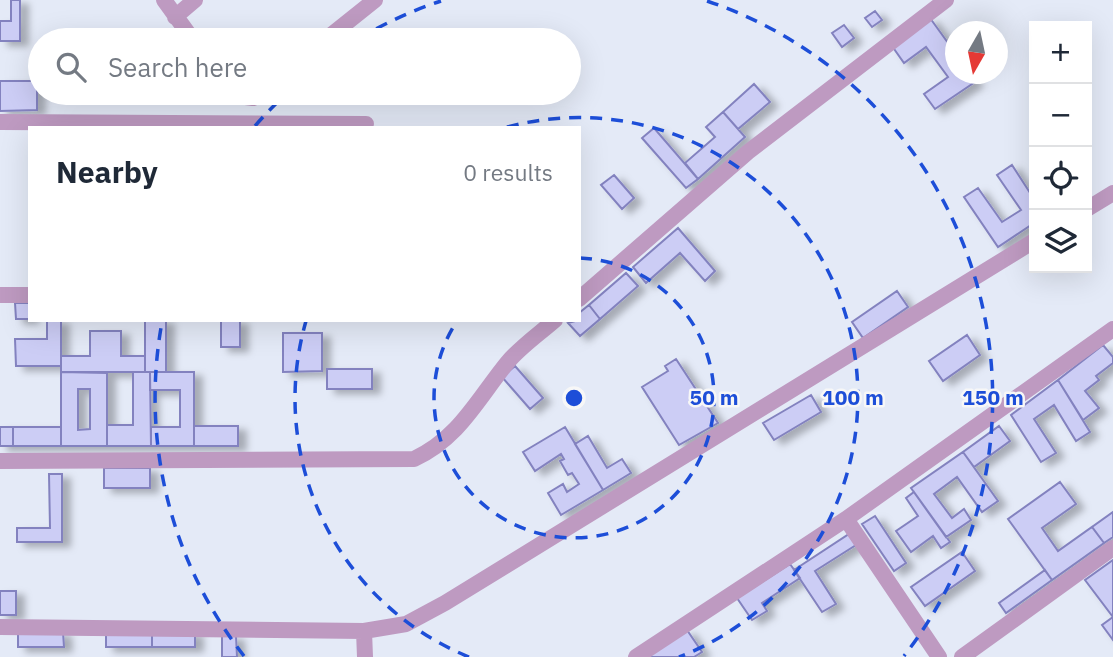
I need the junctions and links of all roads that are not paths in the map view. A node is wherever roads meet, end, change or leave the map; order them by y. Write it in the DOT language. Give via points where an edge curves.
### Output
graph roads {
  1 [pos="164,0"];
  2 [pos="195,0"];
  3 [pos="375,0"];
  4 [pos="946,0"];
  5 [pos="175,17"];
  6 [pos="184,28"];
  7 [pos="340,28"];
  8 [pos="0,122"];
  9 [pos="366,124"];
  10 [pos="1113,193"];
  11 [pos="1092,206"];
  12 [pos="1029,244"];
  13 [pos="0,295"];
  14 [pos="28,295"];
  15 [pos="581,297"];
  16 [pos="553,322"];
  17 [pos="1113,329"];
  18 [pos="0,461"];
  19 [pos="846,519"];
  20 [pos="1113,548"];
  21 [pos="0,627"];
  22 [pos="364,631"];
  23 [pos="365,657"];
  24 [pos="636,657"];
  25 [pos="939,657"];
  26 [pos="963,657"];
  1 -- 5 [label="street"];
  2 -- 5 [label="street"];
  3 -- 7 [label="street"];
  4 -- 15 [label="street" via="748,152"];
  5 -- 6 [label="street"];
  8 -- 9 [label="street"];
  10 -- 11 [label="street"];
  12 -- 22 [label="street" via="445,603 406,624"];
  13 -- 14 [label="street"];
  16 -- 18 [label="street" via="508,361 467,418 433,450 414,459"];
  17 -- 19 [label="street"];
  19 -- 24 [label="street"];
  19 -- 25 [label="street"];
  20 -- 26 [label="street"];
  21 -- 22 [label="street"];
  22 -- 23 [label="street"];
}
